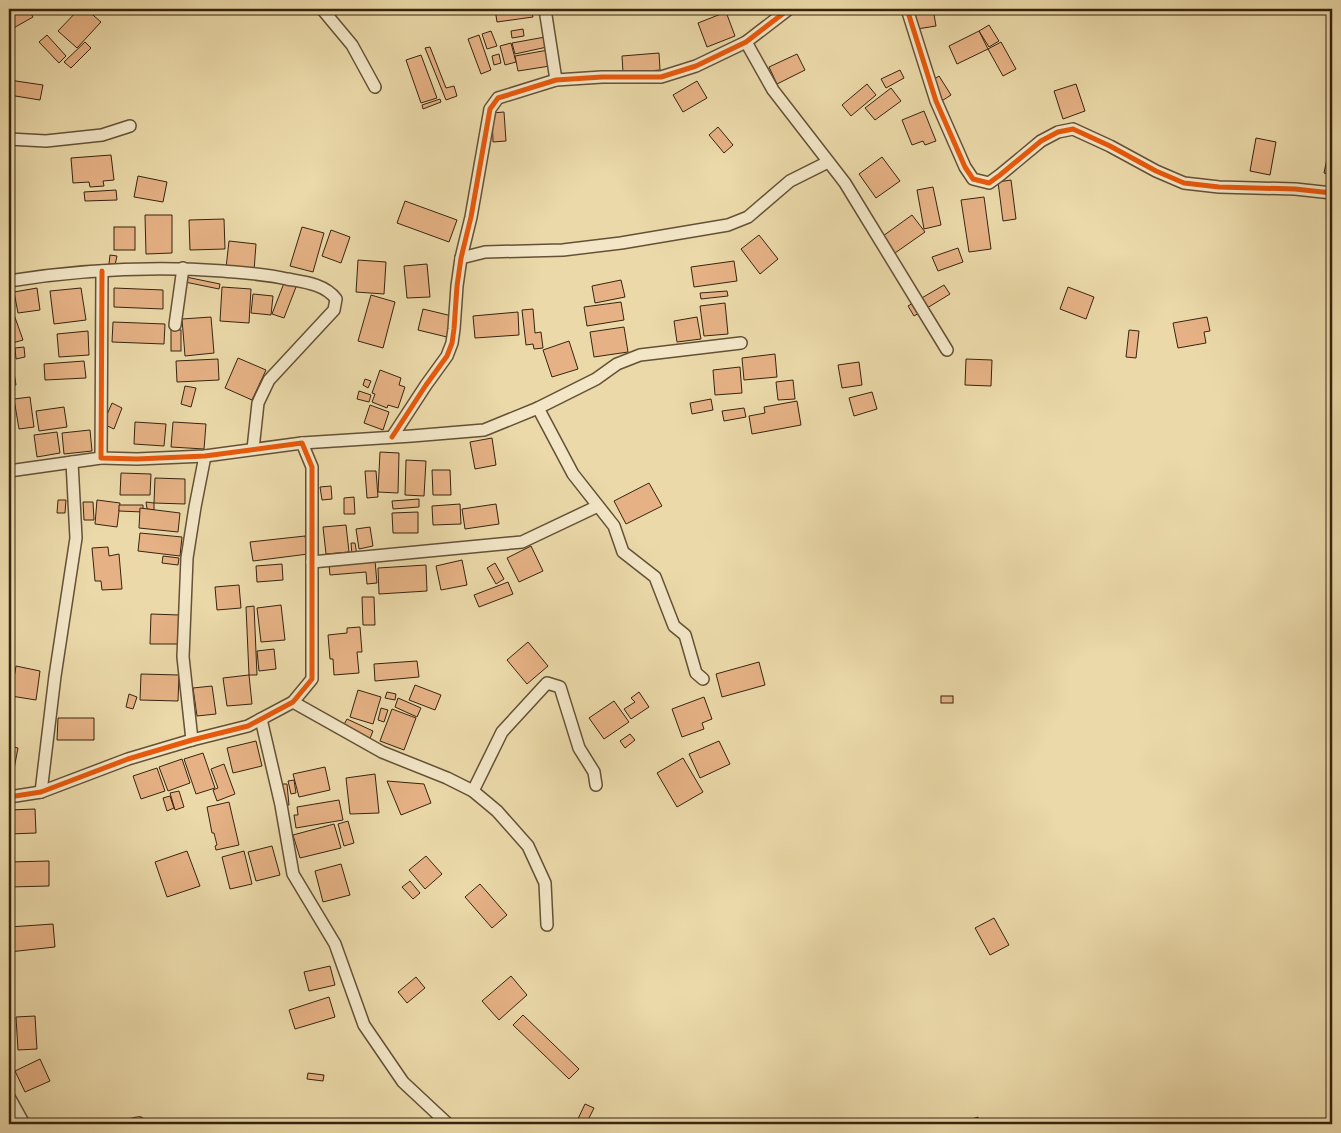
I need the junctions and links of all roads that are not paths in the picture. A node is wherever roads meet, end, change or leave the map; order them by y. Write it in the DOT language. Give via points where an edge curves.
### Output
graph roads {
  1 [pos="322,9"];
  2 [pos="545,9"];
  3 [pos="790,9"];
  4 [pos="907,9"];
  5 [pos="746,42"];
  6 [pos="556,80"];
  7 [pos="375,87"];
  8 [pos="130,126"];
  9 [pos="9,139"];
  10 [pos="828,162"];
  11 [pos="1332,193"];
  12 [pos="461,258"];
  13 [pos="183,268"];
  14 [pos="102,271"];
  15 [pos="9,281"];
  16 [pos="175,325"];
  17 [pos="741,343"];
  18 [pos="947,350"];
  19 [pos="538,408"];
  20 [pos="392,437"];
  21 [pos="302,443"];
  22 [pos="253,449"];
  23 [pos="205,456"];
  24 [pos="101,458"];
  25 [pos="72,462"];
  26 [pos="9,471"];
  27 [pos="598,506"];
  28 [pos="312,562"];
  29 [pos="703,679"];
  30 [pos="293,702"];
  31 [pos="261,719"];
  32 [pos="192,740"];
  33 [pos="596,785"];
  34 [pos="473,791"];
  35 [pos="41,792"];
  36 [pos="9,797"];
  37 [pos="547,925"];
  38 [pos="9,1097"];
  39 [pos="24,1124"];
  40 [pos="448,1124"];
  1 -- 7 [label="street" via="352,45"];
  2 -- 6 [label="street"];
  3 -- 5 [label="street"];
  4 -- 11 [label="street" via="936,101 973,179 989,182 1040,141 1073,129 1184,183"];
  5 -- 6 [label="street" via="696,66 661,77"];
  5 -- 10 [label="street" via="772,90"];
  6 -- 12 [label="street" via="498,98 490,109"];
  8 -- 9 [label="street" via="102,135 46,141"];
  10 -- 12 [label="street" via="790,181 748,217 728,225 621,243 563,250 485,252"];
  10 -- 18 [label="street" via="845,183"];
  12 -- 20 [label="street" via="452,343"];
  13 -- 14 [label="street"];
  13 -- 16 [label="street"];
  13 -- 22 [label="street" via="269,275 319,286 336,299 334,310 269,380 258,404"];
  14 -- 15 [label="street"];
  14 -- 24 [label="street"];
  17 -- 19 [label="street" via="640,355"];
  19 -- 20 [label="street" via="484,430"];
  19 -- 27 [label="street" via="572,474"];
  20 -- 21 [label="street"];
  21 -- 22 [label="street"];
  21 -- 28 [label="street" via="312,467"];
  22 -- 23 [label="street"];
  23 -- 24 [label="street"];
  23 -- 32 [label="street" via="187,568 183,657"];
  24 -- 25 [label="street"];
  25 -- 26 [label="street"];
  25 -- 35 [label="street" via="76,538"];
  27 -- 28 [label="street" via="522,542"];
  27 -- 29 [label="street" via="614,526 623,552 655,577 674,626 685,635 696,673"];
  28 -- 30 [label="street" via="312,679"];
  30 -- 31 [label="street"];
  30 -- 34 [label="street" via="382,752"];
  31 -- 32 [label="street" via="248,726"];
  31 -- 40 [label="street" via="293,874 334,944 364,1025 403,1082"];
  32 -- 35 [label="street"];
  33 -- 34 [label="street" via="594,772 579,748 560,687 547,683 502,732"];
  34 -- 37 [label="street" via="497,811 528,846 545,882"];
  35 -- 36 [label="street"];
  38 -- 39 [label="street"];
}
